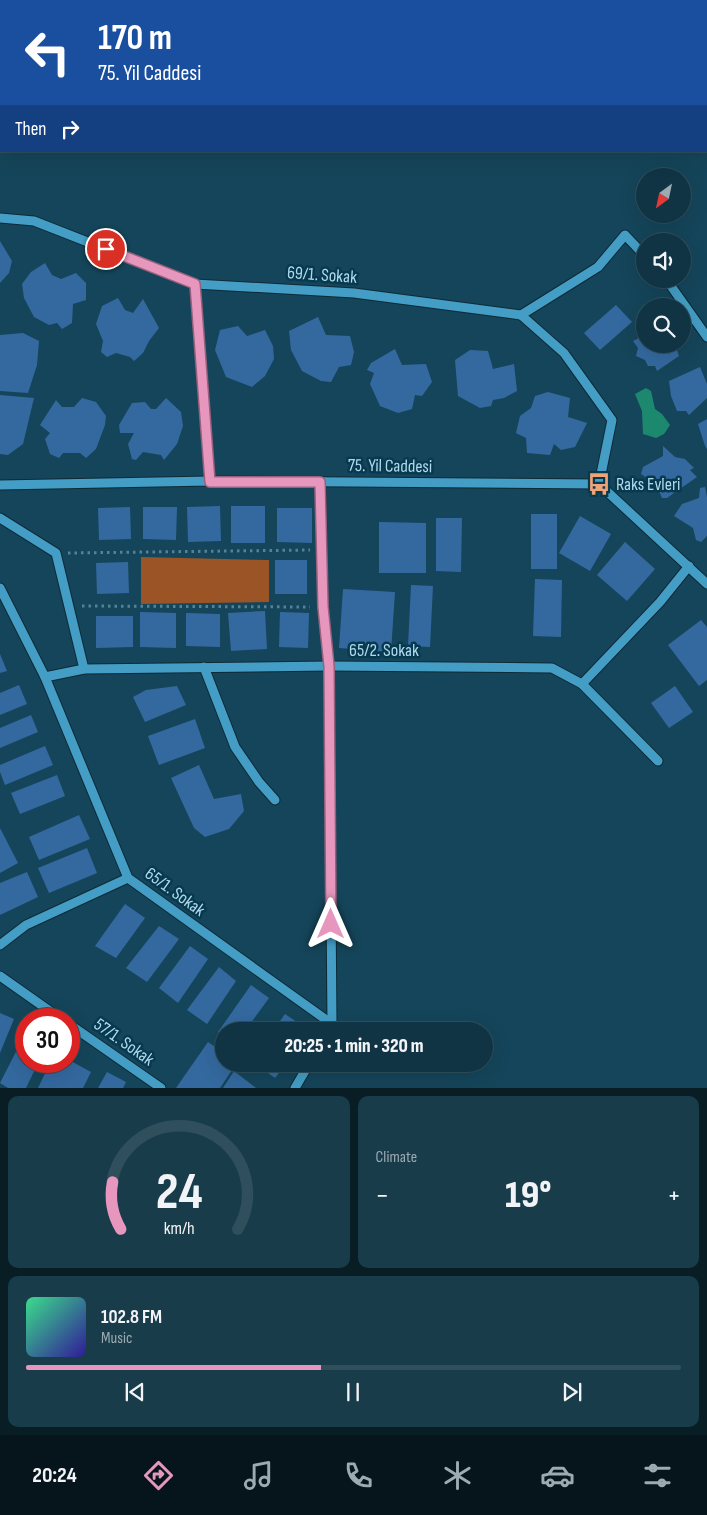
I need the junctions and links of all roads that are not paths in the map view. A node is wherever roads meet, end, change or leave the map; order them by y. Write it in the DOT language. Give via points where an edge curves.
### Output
graph roads {
  1 [pos="0,218"];
  2 [pos="636,247"];
  3 [pos="195,284"];
  4 [pos="672,288"];
  5 [pos="521,315"];
  6 [pos="707,337"];
  7 [pos="210,482"];
  8 [pos="320,482"];
  9 [pos="599,484"];
  10 [pos="0,485"];
  11 [pos="0,518"];
  12 [pos="689,566"];
  13 [pos="707,584"];
  14 [pos="0,588"];
  15 [pos="329,666"];
  16 [pos="204,667"];
  17 [pos="84,669"];
  18 [pos="45,677"];
  19 [pos="582,684"];
  20 [pos="658,761"];
  21 [pos="275,800"];
  22 [pos="128,878"];
  23 [pos="0,945"];
  24 [pos="0,976"];
  25 [pos="46,1008"];
  26 [pos="321,1022"];
  27 [pos="329,1022"];
  28 [pos="80,1032"];
  29 [pos="304,1072"];
  30 [pos="161,1088"];
  31 [pos="295,1088"];
  1 -- 3 [label="street, 69/1. Sokak" via="34,221"];
  2 -- 5 [label="street" via="625,235 598,267"];
  3 -- 5 [label="street, 69/1. Sokak" via="354,293"];
  3 -- 7 [label="street"];
  4 -- 6 [label="street"];
  5 -- 9 [label="street" via="564,353 612,420"];
  7 -- 8 [label="street, 75. Yil Caddesi"];
  7 -- 10 [label="street, 75. Yil Caddesi"];
  8 -- 9 [label="street, 75. Yil Caddesi"];
  8 -- 15 [label="street" via="323,607"];
  9 -- 12 [label="street"];
  11 -- 17 [label="street" via="56,553"];
  12 -- 13 [label="street"];
  12 -- 19 [label="street" via="660,602"];
  14 -- 18 [label="street, 65/1. Sokak"];
  15 -- 16 [label="street, 65/2. Sokak"];
  15 -- 19 [label="street, 65/2. Sokak" via="552,668"];
  15 -- 27 [label="street"];
  16 -- 17 [label="street, 65/2. Sokak"];
  16 -- 21 [label="street" via="235,747"];
  17 -- 18 [label="street, 65/2. Sokak"];
  18 -- 22 [label="street, 65/1. Sokak"];
  19 -- 20 [label="street, 65/2. Sokak"];
  22 -- 23 [label="street" via="26,925"];
  22 -- 26 [label="street, 65/1. Sokak"];
  24 -- 25 [label="street"];
  28 -- 30 [label="street, 57/1. Sokak"];
  29 -- 31 [label="street"];
}
